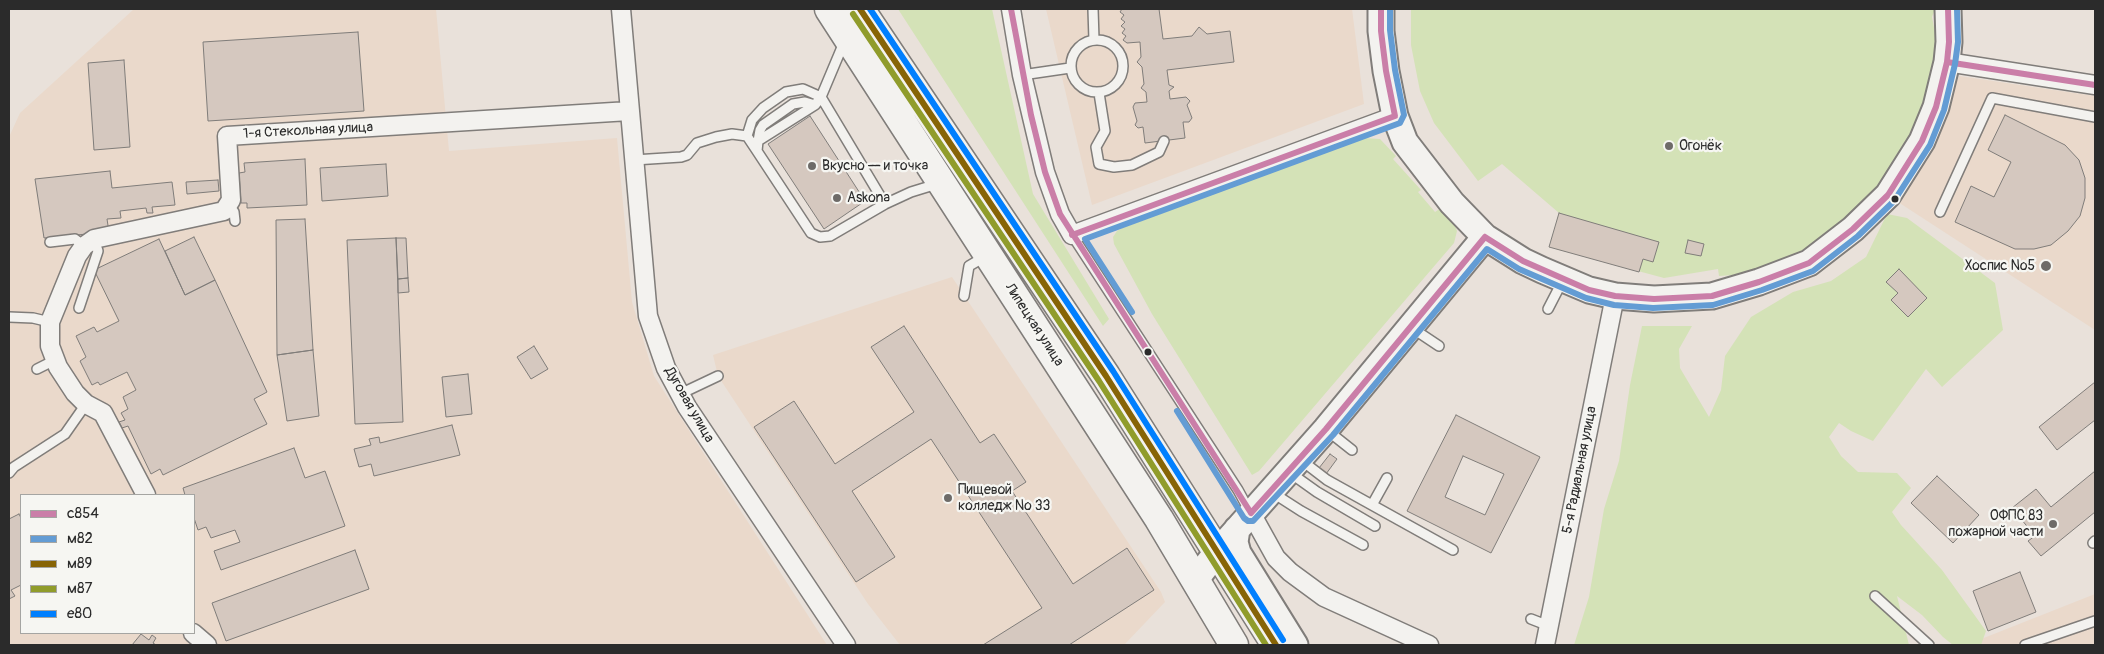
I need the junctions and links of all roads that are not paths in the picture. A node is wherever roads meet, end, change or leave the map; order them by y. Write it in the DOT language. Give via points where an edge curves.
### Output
graph roads {
  1 [pos="621,9"];
  2 [pos="829,9"];
  3 [pos="860,9"];
  4 [pos="1011,9"];
  5 [pos="1094,9"];
  6 [pos="1381,9"];
  7 [pos="1948,9"];
  8 [pos="847,36"];
  9 [pos="1094,40"];
  10 [pos="1947,62"];
  11 [pos="1070,68"];
  12 [pos="1022,75"];
  13 [pos="2095,85"];
  14 [pos="1098,93"];
  15 [pos="821,97"];
  16 [pos="815,105"];
  17 [pos="629,111"];
  18 [pos="1394,116"];
  19 [pos="2095,117"];
  20 [pos="747,136"];
  21 [pos="758,141"];
  22 [pos="1164,141"];
  23 [pos="757,151"];
  24 [pos="634,160"];
  25 [pos="942,183"];
  26 [pos="885,204"];
  27 [pos="228,205"];
  28 [pos="1940,212"];
  29 [pos="235,221"];
  30 [pos="1072,235"];
  31 [pos="1485,237"];
  32 [pos="50,242"];
  33 [pos="89,243"];
  34 [pos="988,254"];
  35 [pos="1563,280"];
  36 [pos="964,296"];
  37 [pos="1615,296"];
  38 [pos="79,308"];
  39 [pos="1548,309"];
  40 [pos="9,317"];
  41 [pos="50,322"];
  42 [pos="1410,326"];
  43 [pos="1439,346"];
  44 [pos="56,360"];
  45 [pos="37,368"];
  46 [pos="718,376"];
  47 [pos="680,394"];
  48 [pos="86,404"];
  49 [pos="1326,430"];
  50 [pos="1352,450"];
  51 [pos="1294,465"];
  52 [pos="9,473"];
  53 [pos="1387,478"];
  54 [pos="1270,492"];
  55 [pos="145,494"];
  56 [pos="1372,505"];
  57 [pos="1244,521"];
  58 [pos="1375,526"];
  59 [pos="1363,545"];
  60 [pos="1453,550"];
  61 [pos="1217,552"];
  62 [pos="1196,580"];
  63 [pos="1874,596"];
  64 [pos="1531,619"];
  65 [pos="2095,621"];
  66 [pos="1549,626"];
  67 [pos="194,634"];
  68 [pos="207,645"];
  69 [pos="846,645"];
  70 [pos="1234,645"];
  71 [pos="1276,645"];
  72 [pos="1295,645"];
  73 [pos="1429,645"];
  74 [pos="1545,645"];
  75 [pos="1929,645"];
  76 [pos="2025,645"];
  1 -- 17 [label="street, Дуговая улица"];
  2 -- 8 [label="main road, Липецкая улица"];
  3 -- 61 [label="main road" via="1106,376"];
  4 -- 12 [label="street"];
  5 -- 9 [label="lane"];
  6 -- 18 [label="main road" via="1381,32"];
  7 -- 10 [label="main road"];
  8 -- 15 [label="lane"];
  8 -- 25 [label="main road, Липецкая улица"];
  9 -- 11 [label="lane" via="1077,49"];
  9 -- 14 [label="lane" via="1106,41 1116,48 1123,58 1124,70 1110,90"];
  10 -- 13 [label="street"];
  10 -- 37 [label="main road" via="1936,107 1922,141 1888,195 1853,229 1809,263 1712,296 1654,299"];
  11 -- 12 [label="lane"];
  11 -- 14 [label="lane" via="1079,86"];
  12 -- 30 [label="street" via="1045,172 1060,214"];
  14 -- 22 [label="lane" via="1105,131 1096,147 1099,164 1114,167 1132,165 1159,152"];
  15 -- 16 [label="lane"];
  15 -- 20 [label="lane" via="803,89 786,92 752,120"];
  15 -- 26 [label="lane"];
  16 -- 21 [label="lane"];
  16 -- 21 [label="lane" via="805,102 792,104 763,125"];
  17 -- 24 [label="street, Дуговая улица"];
  17 -- 27 [label="street, 1-я Стекольная улица" via="221,136 231,200"];
  18 -- 30 [label="street"];
  18 -- 31 [label="main road" via="1405,142 1430,176"];
  19 -- 28 [label="lane" via="1992,98"];
  20 -- 23 [label="lane"];
  20 -- 24 [label="lane" via="732,134 697,143 681,157"];
  21 -- 23 [label="lane"];
  23 -- 26 [label="lane" via="811,233 820,237 830,236"];
  24 -- 47 [label="street, Дуговая улица" via="648,316 666,368"];
  25 -- 26 [label="lane"];
  25 -- 34 [label="main road, Липецкая улица"];
  27 -- 29 [label="lane" via="234,212"];
  27 -- 33 [label="street" via="224,211"];
  30 -- 57 [label="lane" via="1238,490"];
  31 -- 35 [label="main road"];
  31 -- 42 [label="main road"];
  32 -- 33 [label="lane" via="75,239"];
  33 -- 38 [label="lane" via="98,251"];
  33 -- 41 [label="street" via="77,256"];
  34 -- 36 [label="lane" via="969,266"];
  34 -- 62 [label="main road, Липецкая улица"];
  35 -- 37 [label="main road"];
  35 -- 39 [label="lane"];
  37 -- 66 [label="street, 5-я Радиальная улица"];
  40 -- 41 [label="lane"];
  41 -- 44 [label="street" via="50,346"];
  42 -- 43 [label="lane"];
  42 -- 49 [label="main road"];
  44 -- 45 [label="lane"];
  44 -- 48 [label="street" via="75,393"];
  46 -- 47 [label="lane"];
  47 -- 69 [label="street, Дуговая улица"];
  48 -- 52 [label="lane" via="65,434"];
  48 -- 55 [label="street" via="103,413"];
  49 -- 50 [label="lane"];
  49 -- 51 [label="main road"];
  51 -- 54 [label="main road"];
  51 -- 56 [label="lane"];
  51 -- 58 [label="lane" via="1317,492"];
  53 -- 56 [label="lane"];
  54 -- 57 [label="main road"];
  54 -- 59 [label="lane"];
  56 -- 60 [label="lane"];
  57 -- 61 [label="main road"];
  57 -- 72 [label="main road" via="1235,542 1238,553"];
  57 -- 73 [label="street" via="1290,572 1324,597"];
  61 -- 62 [label="main road"];
  61 -- 71 [label="main road"];
  62 -- 70 [label="main road, Липецкая улица"];
  63 -- 75 [label="lane"];
  64 -- 66 [label="lane"];
  65 -- 76 [label="lane"];
  66 -- 74 [label="street, 5-я Радиальная улица"];
  67 -- 68 [label="street"];
}
